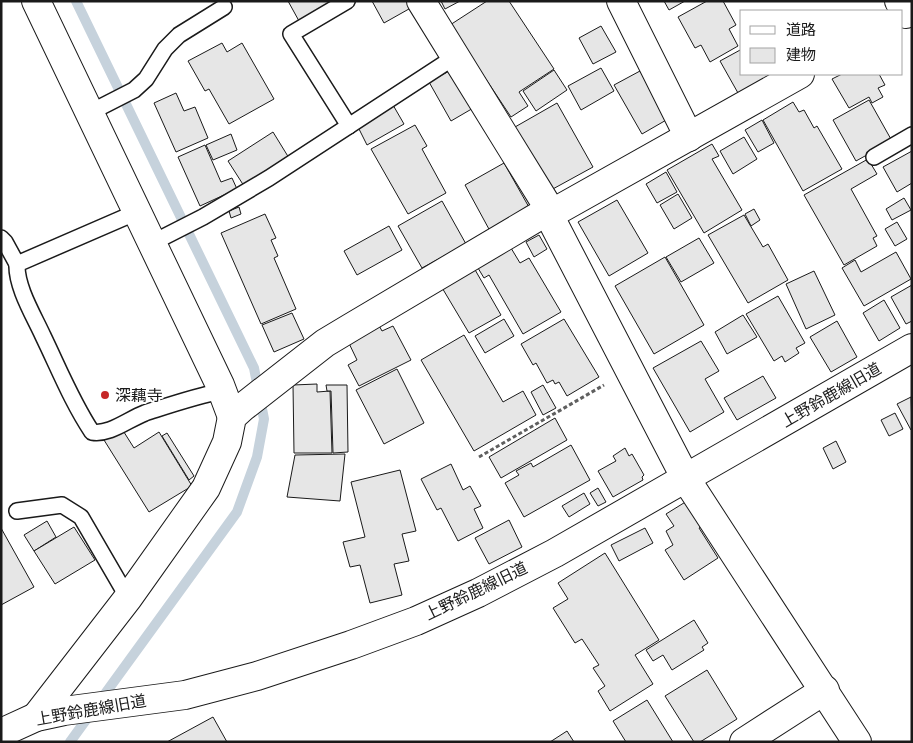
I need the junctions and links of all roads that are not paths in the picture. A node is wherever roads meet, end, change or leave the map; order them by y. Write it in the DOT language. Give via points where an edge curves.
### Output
graph roads {
  1 [pos="36,1"];
  2 [pos="347,1"];
  3 [pos="421,1"];
  4 [pos="621,1"];
  5 [pos="224,7"];
  6 [pos="456,56"];
  7 [pos="798,75"];
  8 [pos="94,111"];
  9 [pos="349,126"];
  10 [pos="912,135"];
  11 [pos="689,136"];
  12 [pos="874,156"];
  13 [pos="137,212"];
  14 [pos="549,215"];
  15 [pos="1,238"];
  16 [pos="159,240"];
  17 [pos="17,264"];
  18 [pos="912,348"];
  19 [pos="232,405"];
  20 [pos="686,479"];
  21 [pos="17,511"];
  22 [pos="128,598"];
  23 [pos="825,690"];
  24 [pos="36,718"];
  25 [pos="1,733"];
  26 [pos="744,742"];
  27 [pos="857,742"];
  1 -- 8 [label="street"];
  2 -- 9 [label="lane" via="291,34"];
  3 -- 6 [label="street"];
  4 -- 11 [label="street"];
  5 -- 8 [label="lane" via="174,40 134,90"];
  6 -- 9 [label="lane"];
  6 -- 14 [label="street" via="545,202"];
  7 -- 11 [label="street"];
  8 -- 13 [label="street"];
  9 -- 16 [label="lane" via="203,218"];
  10 -- 12 [label="lane"];
  11 -- 14 [label="street"];
  13 -- 16 [label="street"];
  13 -- 17 [label="lane"];
  14 -- 19 [label="street" via="539,216 350,328 276,380"];
  14 -- 20 [label="street"];
  15 -- 17 [label="lane"];
  16 -- 19 [label="street"];
  17 -- 19 [label="lane" via="17,274 30,308 79,412 92,432 101,434 142,414 199,396"];
  18 -- 20 [label="street, 上野鈴鹿線旧道"];
  19 -- 22 [label="street" via="227,442 206,488"];
  20 -- 23 [label="street"];
  20 -- 24 [label="street, 上野鈴鹿線旧道" via="478,592 416,621 351,645 257,676 185,695 114,703"];
  21 -- 22 [label="lane" via="62,505 81,517"];
  22 -- 24 [label="street"];
  23 -- 26 [label="street"];
  23 -- 27 [label="street"];
  24 -- 25 [label="street, 上野鈴鹿線旧道"];
}
